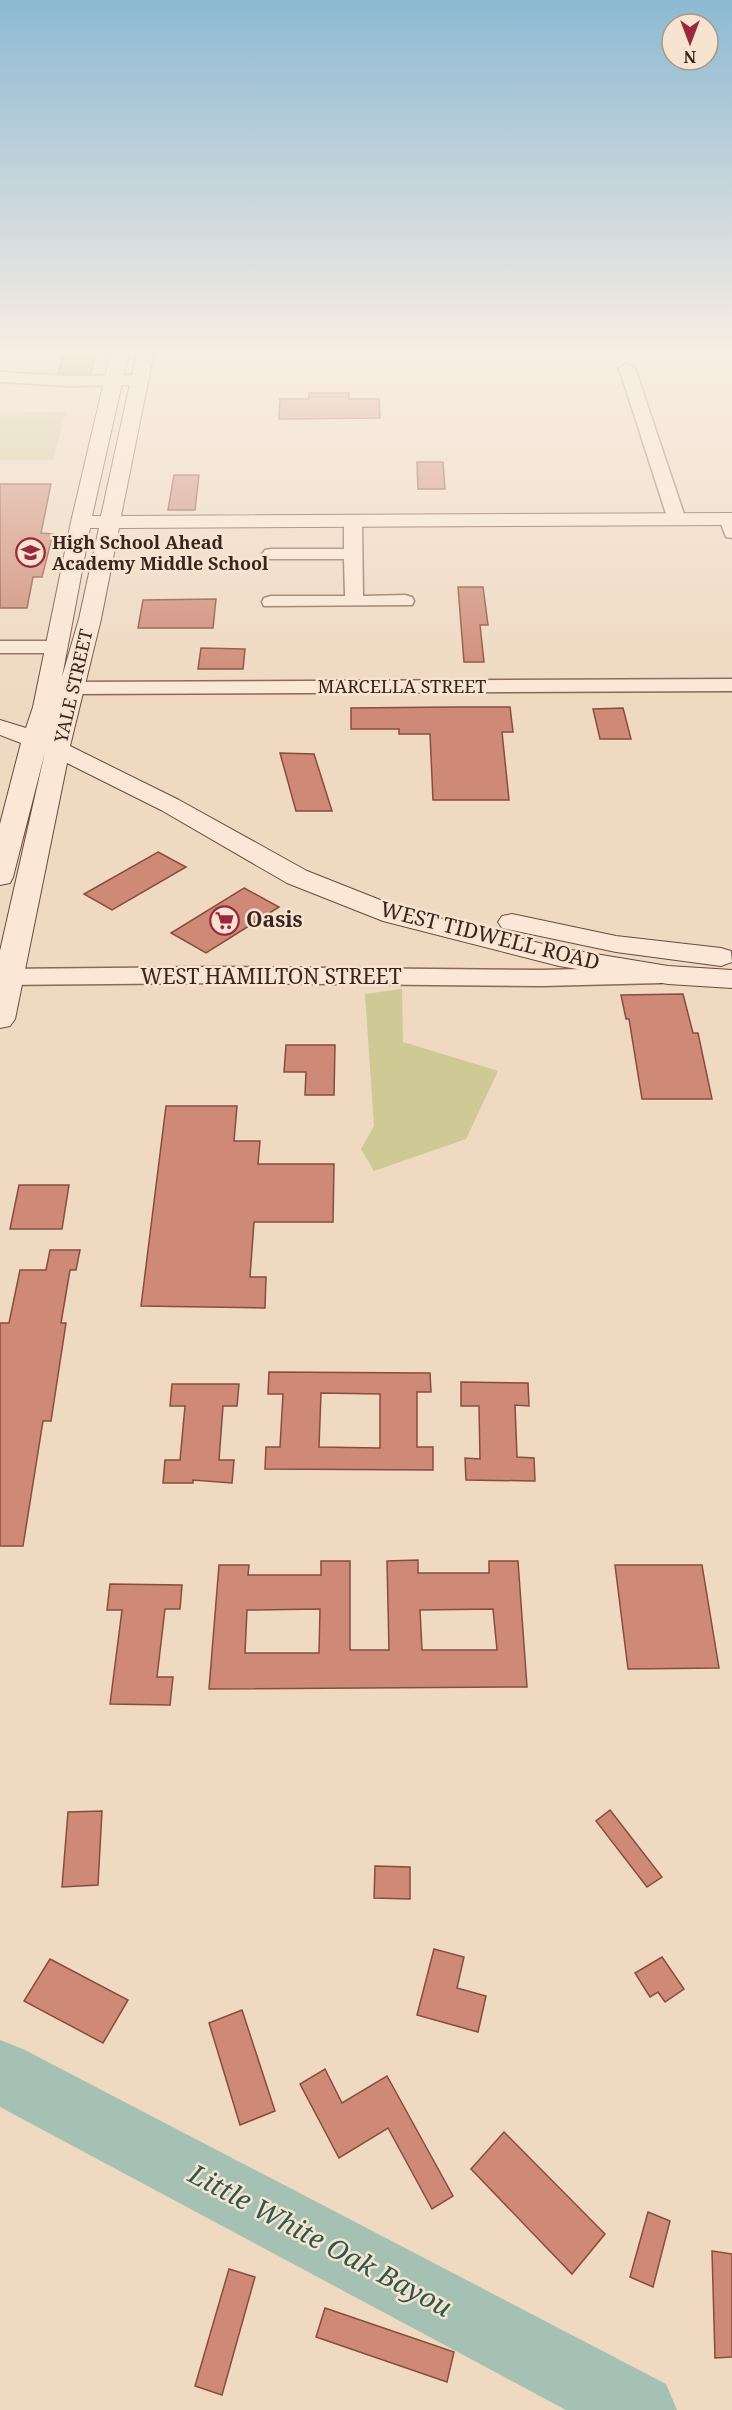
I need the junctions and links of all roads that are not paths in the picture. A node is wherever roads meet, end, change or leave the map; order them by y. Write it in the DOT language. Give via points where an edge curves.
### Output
graph roads {
  1 [pos="95,464"];
  2 [pos="120,464"];
  3 [pos="659,464"];
  4 [pos="677,520"];
  5 [pos="353,521"];
  6 [pos="81,522"];
  7 [pos="108,522"];
  8 [pos="730,524"];
  9 [pos="271,554"];
  10 [pos="354,554"];
  11 [pos="354,601"];
  12 [pos="405,601"];
  13 [pos="271,602"];
  14 [pos="0,647"];
  15 [pos="56,647"];
  16 [pos="732,685"];
  17 [pos="71,688"];
  18 [pos="0,709"];
  19 [pos="0,727"];
  20 [pos="48,736"];
  21 [pos="7,842"];
  22 [pos="37,842"];
  23 [pos="0,877"];
  24 [pos="558,957"];
  25 [pos="732,958"];
  26 [pos="5,977"];
  27 [pos="732,980"];
  28 [pos="0,1019"];
  1 -- 6 [label="main road, YALE STREET"];
  2 -- 7 [label="main road, YALE STREET"];
  3 -- 4 [label="street"];
  4 -- 5 [label="main road"];
  4 -- 8 [label="main road"];
  5 -- 7 [label="main road"];
  5 -- 10 [label="street"];
  6 -- 7 [label="main road"];
  6 -- 15 [label="main road, YALE STREET"];
  7 -- 17 [label="main road, YALE STREET" via="90,620"];
  9 -- 10 [label="street"];
  10 -- 11 [label="street"];
  11 -- 12 [label="street"];
  11 -- 13 [label="street"];
  14 -- 15 [label="street"];
  15 -- 20 [label="main road, YALE STREET" via="45,707"];
  16 -- 17 [label="street, MARCELLA STREET"];
  17 -- 20 [label="main road, YALE STREET"];
  18 -- 20 [label="main road, WEST TIDWELL ROAD"];
  19 -- 20 [label="main road, WEST TIDWELL ROAD"];
  20 -- 21 [label="main road, YALE STREET"];
  20 -- 22 [label="main road, YALE STREET"];
  20 -- 24 [label="main road, WEST TIDWELL ROAD" via="170,805 280,854 316,862 432,904"];
  21 -- 22 [label="main road"];
  21 -- 23 [label="main road, YALE STREET"];
  22 -- 26 [label="main road, YALE STREET"];
  24 -- 25 [label="main road, WEST TIDWELL ROAD"];
  24 -- 26 [label="street, WEST HAMILTON STREET" via="217,975"];
  24 -- 27 [label="main road, WEST TIDWELL ROAD" via="668,975"];
  26 -- 28 [label="main road, YALE STREET"];
}
